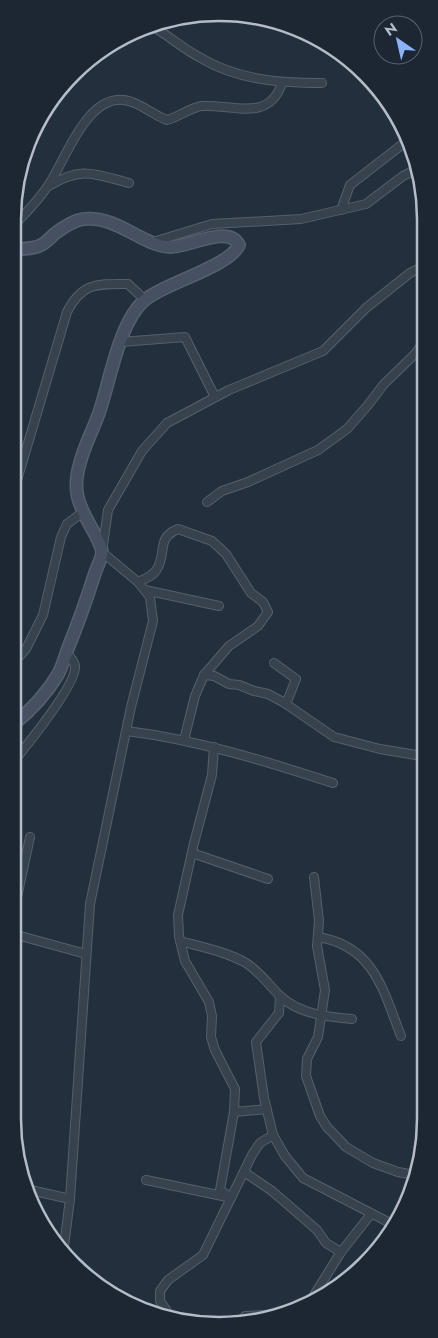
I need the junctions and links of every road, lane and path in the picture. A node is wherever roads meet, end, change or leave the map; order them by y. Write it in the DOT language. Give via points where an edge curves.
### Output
graph roads {
  1 [pos="159,31"];
  2 [pos="282,83"];
  3 [pos="322,83"];
  4 [pos="402,144"];
  5 [pos="411,172"];
  6 [pos="129,183"];
  7 [pos="46,189"];
  8 [pos="341,210"];
  9 [pos="21,217"];
  10 [pos="153,242"];
  11 [pos="21,248"];
  12 [pos="417,270"];
  13 [pos="145,300"];
  14 [pos="121,342"];
  15 [pos="417,351"];
  16 [pos="215,397"];
  17 [pos="21,467"];
  18 [pos="207,502"];
  19 [pos="83,512"];
  20 [pos="102,552"];
  21 [pos="138,582"];
  22 [pos="144,590"];
  23 [pos="219,606"];
  24 [pos="66,653"];
  25 [pos="21,654"];
  26 [pos="274,662"];
  27 [pos="204,674"];
  28 [pos="286,704"];
  29 [pos="21,717"];
  30 [pos="128,731"];
  31 [pos="184,740"];
  32 [pos="214,747"];
  33 [pos="21,752"];
  34 [pos="417,755"];
  35 [pos="332,783"];
  36 [pos="30,837"];
  37 [pos="192,853"];
  38 [pos="314,877"];
  39 [pos="21,879"];
  40 [pos="268,879"];
  41 [pos="21,936"];
  42 [pos="318,937"];
  43 [pos="180,941"];
  44 [pos="86,954"];
  45 [pos="280,996"];
  46 [pos="321,1016"];
  47 [pos="352,1019"];
  48 [pos="401,1036"];
  49 [pos="267,1109"];
  50 [pos="234,1112"];
  51 [pos="273,1134"];
  52 [pos="244,1172"];
  53 [pos="409,1174"];
  54 [pos="146,1180"];
  55 [pos="35,1191"];
  56 [pos="231,1198"];
  57 [pos="70,1199"];
  58 [pos="371,1214"];
  59 [pos="388,1222"];
  60 [pos="65,1242"];
  61 [pos="341,1252"];
  62 [pos="317,1291"];
  63 [pos="166,1309"];
  1 -- 2 [label="street" via="199,58 220,67"];
  2 -- 3 [label="street"];
  2 -- 7 [label="street" via="275,98 263,107 201,106 167,120 131,101 108,102 85,122"];
  4 -- 8 [label="street" via="350,185"];
  5 -- 8 [label="street" via="366,204"];
  6 -- 7 [label="street" via="79,173 65,177"];
  7 -- 9 [label="street"];
  8 -- 10 [label="street" via="301,219 212,224"];
  10 -- 11 [label="street" via="96,218 82,219 57,232 40,246"];
  10 -- 13 [label="street" via="180,247 202,239 231,237 239,245 236,252"];
  12 -- 16 [label="street" via="366,308 323,351"];
  13 -- 14 [label="street" via="132,314"];
  13 -- 17 [label="street" via="128,284 98,284 73,300"];
  14 -- 16 [label="street" via="185,337"];
  14 -- 19 [label="street" via="80,463 76,493"];
  15 -- 18 [label="street" via="384,384 347,429 318,450 222,491"];
  16 -- 20 [label="street" via="167,423 142,451 108,510"];
  19 -- 20 [label="street"];
  19 -- 25 [label="street" via="67,524 61,537 43,615"];
  20 -- 21 [label="street"];
  20 -- 24 [label="street"];
  21 -- 22 [label="street"];
  21 -- 27 [label="street" via="151,576 158,568 164,539 178,529 212,541 226,554 251,593 263,602 268,612 258,626 229,646"];
  22 -- 23 [label="street"];
  22 -- 30 [label="street" via="150,596 153,621"];
  24 -- 29 [label="street" via="58,675"];
  24 -- 33 [label="street" via="75,668 71,681"];
  26 -- 28 [label="street" via="296,679"];
  27 -- 28 [label="street" via="268,694"];
  27 -- 31 [label="street"];
  28 -- 34 [label="street" via="334,737"];
  30 -- 31 [label="street"];
  30 -- 44 [label="street" via="90,904"];
  31 -- 32 [label="street"];
  32 -- 35 [label="street"];
  32 -- 37 [label="street" via="212,775"];
  36 -- 39 [label="street"];
  37 -- 40 [label="street"];
  37 -- 43 [label="street" via="178,915"];
  38 -- 42 [label="street"];
  41 -- 44 [label="street"];
  42 -- 46 [label="street" via="325,990"];
  42 -- 48 [label="street" via="348,946 362,956 381,984"];
  43 -- 45 [label="street" via="245,963"];
  43 -- 50 [label="street" via="185,961 209,1002 211,1037 235,1089"];
  44 -- 57 [label="street"];
  45 -- 46 [label="street"];
  45 -- 49 [label="street" via="279,1013 256,1042"];
  46 -- 47 [label="street"];
  46 -- 53 [label="street" via="318,1037 307,1059 306,1076 320,1116 346,1147 373,1163"];
  49 -- 50 [label="street"];
  49 -- 51 [label="street"];
  50 -- 56 [label="street" via="220,1190"];
  51 -- 52 [label="street" via="260,1144"];
  51 -- 58 [label="street" via="303,1178"];
  52 -- 56 [label="street"];
  52 -- 61 [label="street" via="272,1191 318,1230 326,1243"];
  54 -- 56 [label="street"];
  55 -- 57 [label="street"];
  56 -- 63 [label="street" via="203,1255 168,1280 160,1291 160,1301"];
  57 -- 60 [label="street"];
  58 -- 59 [label="street"];
  58 -- 61 [label="street"];
  61 -- 62 [label="street"];
}
